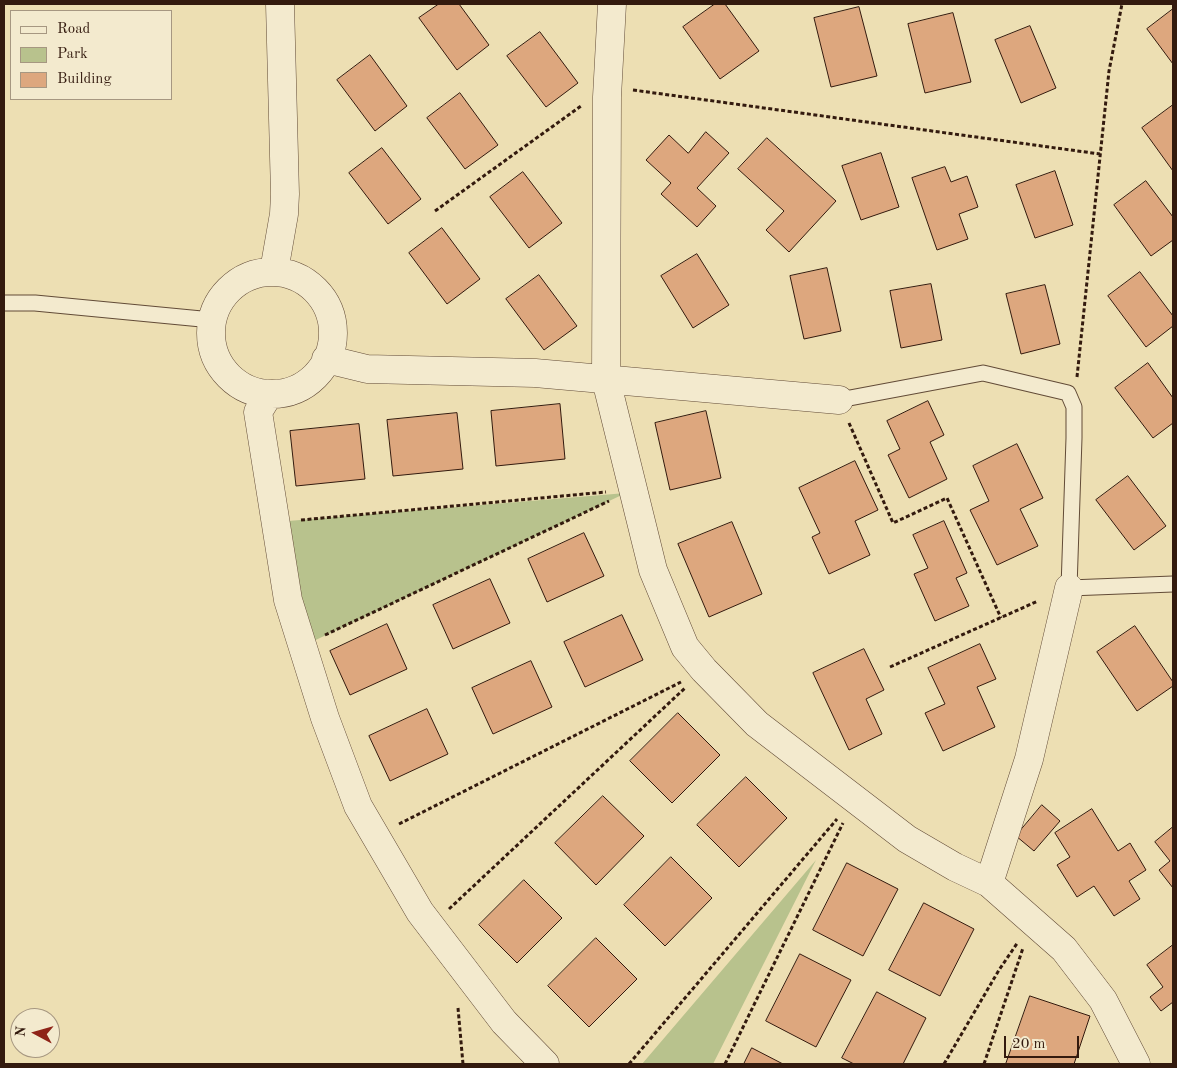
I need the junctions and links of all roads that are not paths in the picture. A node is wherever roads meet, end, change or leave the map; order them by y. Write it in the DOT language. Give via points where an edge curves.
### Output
graph roads {
  1 [pos="280,4"];
  2 [pos="612,4"];
  3 [pos="274,271"];
  4 [pos="4,303"];
  5 [pos="212,320"];
  6 [pos="326,359"];
  7 [pos="606,380"];
  8 [pos="269,394"];
  9 [pos="839,400"];
  10 [pos="1173,584"];
  11 [pos="1069,588"];
  12 [pos="989,883"];
  13 [pos="545,1064"];
  14 [pos="1136,1064"];
  1 -- 3 [label="street" via="285,194"];
  2 -- 7 [label="street" via="608,87"];
  3 -- 5 [label="street" via="252,274 234,284 220,300"];
  3 -- 6 [label="street" via="292,274 308,283 322,297 330,314 333,332"];
  4 -- 5 [label="lane" via="35,303"];
  5 -- 8 [label="street" via="211,341 218,362 231,378 249,390"];
  6 -- 7 [label="street" via="367,369 535,373"];
  6 -- 8 [label="street" via="309,382 290,391"];
  7 -- 9 [label="street"];
  7 -- 12 [label="street" via="653,570 686,647 757,724 854,800 907,839"];
  8 -- 13 [label="street" via="258,412 288,600 325,718 358,806 420,912 504,1022"];
  9 -- 11 [label="lane" via="983,373 1068,393 1074,407"];
  10 -- 11 [label="lane"];
  11 -- 12 [label="street" via="1029,759"];
  12 -- 14 [label="street" via="1064,949 1103,1000"];
}
